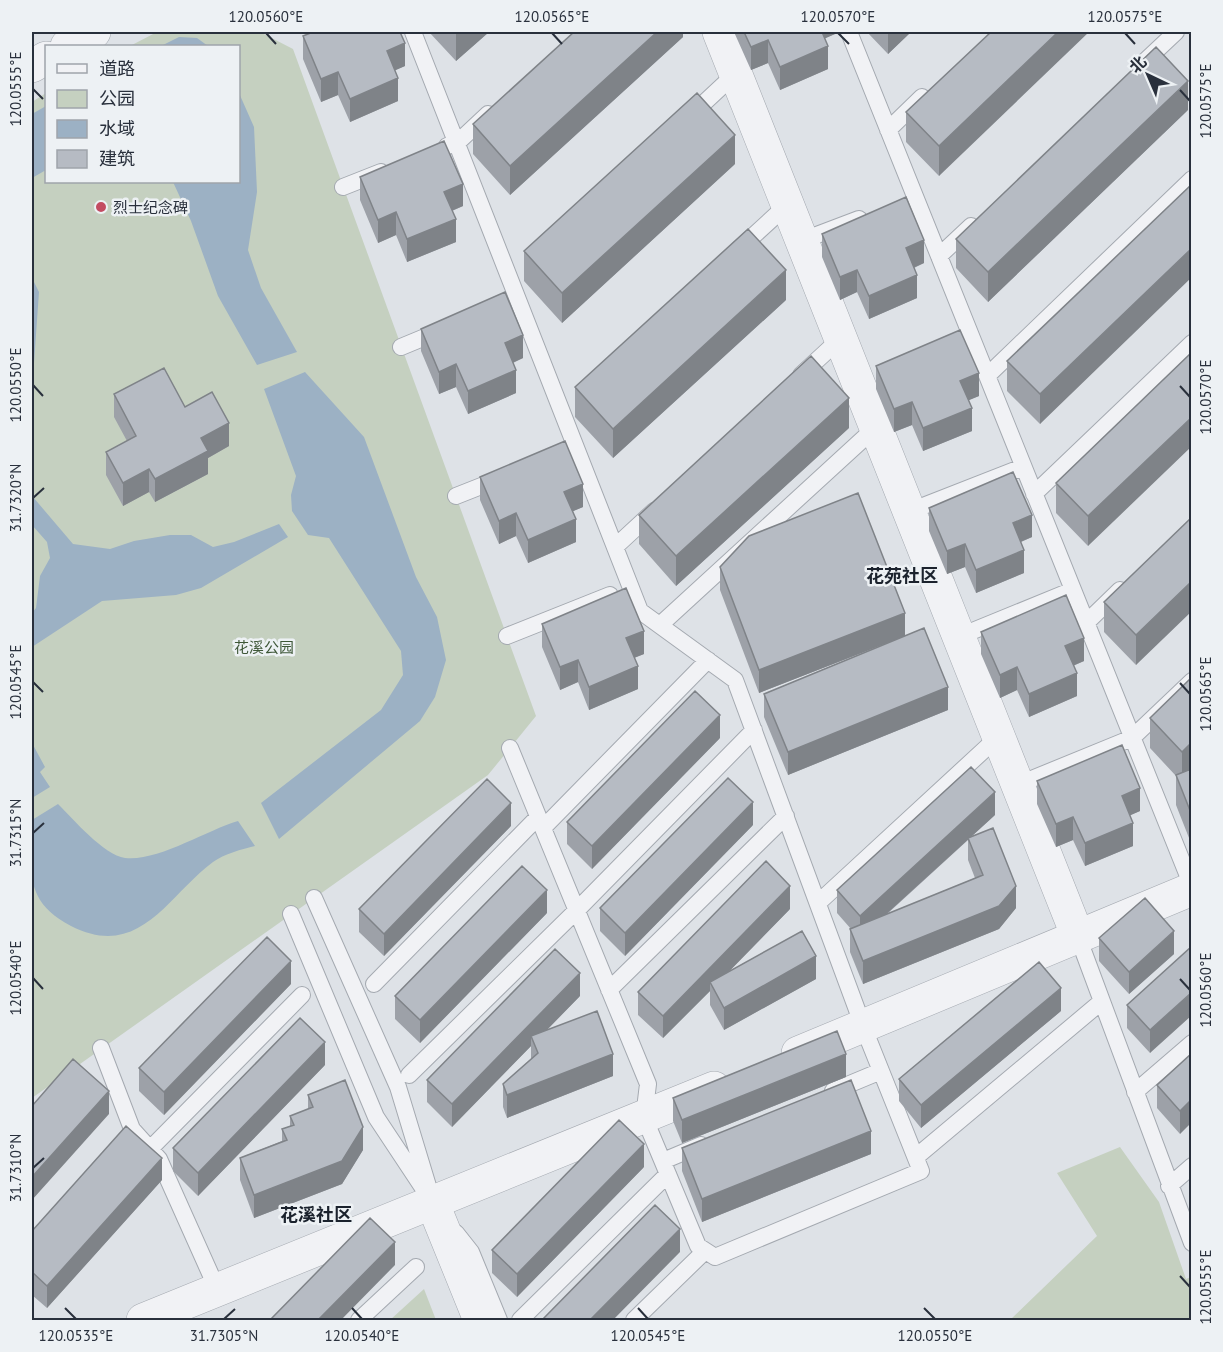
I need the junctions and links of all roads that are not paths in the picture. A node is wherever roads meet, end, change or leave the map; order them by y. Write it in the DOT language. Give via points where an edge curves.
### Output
graph roads {
  1 [pos="94,32"];
  2 [pos="413,32"];
  3 [pos="718,32"];
  4 [pos="849,32"];
  5 [pos="1176,32"];
  6 [pos="69,45"];
  7 [pos="45,58"];
  8 [pos="32,66"];
  9 [pos="1134,72"];
  10 [pos="735,74"];
  11 [pos="931,89"];
  12 [pos="500,103"];
  13 [pos="675,130"];
  14 [pos="888,130"];
  15 [pos="457,142"];
  16 [pos="436,151"];
  17 [pos="395,167"];
  18 [pos="1191,179"];
  19 [pos="343,187"];
  20 [pos="915,197"];
  21 [pos="787,205"];
  22 [pos="894,205"];
  23 [pos="874,213"];
  24 [pos="981,216"];
  25 [pos="801,241"];
  26 [pos="939,256"];
  27 [pos="726,260"];
  28 [pos="528,265"];
  29 [pos="511,281"];
  30 [pos="518,298"];
  31 [pos="496,307"];
  32 [pos="454,325"];
  33 [pos="970,332"];
  34 [pos="840,339"];
  35 [pos="949,340"];
  36 [pos="1191,343"];
  37 [pos="401,347"];
  38 [pos="987,376"];
  39 [pos="788,387"];
  40 [pos="875,428"];
  41 [pos="1023,466"];
  42 [pos="510,474"];
  43 [pos="1034,494"];
  44 [pos="456,496"];
  45 [pos="667,499"];
  46 [pos="908,512"];
  47 [pos="615,547"];
  48 [pos="1135,576"];
  49 [pos="631,587"];
  50 [pos="1073,590"];
  51 [pos="1086,623"];
  52 [pos="660,625"];
  53 [pos="507,636"];
  54 [pos="958,637"];
  55 [pos="708,660"];
  56 [pos="1191,681"];
  57 [pos="754,730"];
  58 [pos="998,738"];
  59 [pos="1132,738"];
  60 [pos="510,748"];
  61 [pos="1017,785"];
  62 [pos="786,816"];
  63 [pos="541,822"];
  64 [pos="1191,887"];
  65 [pos="314,898"];
  66 [pos="818,903"];
  67 [pos="577,910"];
  68 [pos="291,914"];
  69 [pos="1078,937"];
  70 [pos="374,984"];
  71 [pos="609,990"];
  72 [pos="302,995"];
  73 [pos="1101,1002"];
  74 [pos="863,1026"];
  75 [pos="1191,1043"];
  76 [pos="101,1048"];
  77 [pos="776,1062"];
  78 [pos="881,1071"];
  79 [pos="409,1075"];
  80 [pos="743,1076"];
  81 [pos="1135,1092"];
  82 [pos="816,1098"];
  83 [pos="644,1117"];
  84 [pos="132,1129"];
  85 [pos="717,1138"];
  86 [pos="117,1146"];
  87 [pos="150,1149"];
  88 [pos="916,1157"];
  89 [pos="1191,1166"];
  90 [pos="665,1168"];
  91 [pos="1169,1185"];
  92 [pos="433,1204"];
  93 [pos="1191,1243"];
  94 [pos="705,1251"];
  95 [pos="416,1266"];
  96 [pos="218,1291"];
  97 [pos="183,1313"];
  98 [pos="143,1320"];
  99 [pos="359,1320"];
  100 [pos="480,1320"];
  101 [pos="499,1320"];
  102 [pos="520,1320"];
  103 [pos="634,1320"];
  1 -- 6 [label="street"];
  2 -- 15 [label="lane"];
  3 -- 10 [label="street"];
  4 -- 14 [label="lane"];
  5 -- 9 [label="lane"];
  7 -- 8 [label="street"];
  10 -- 13 [label="lane"];
  10 -- 21 [label="street"];
  11 -- 14 [label="lane"];
  12 -- 15 [label="lane"];
  14 -- 20 [label="lane"];
  15 -- 16 [label="lane"];
  15 -- 29 [label="lane"];
  17 -- 19 [label="lane"];
  18 -- 38 [label="lane"];
  20 -- 22 [label="lane"];
  20 -- 26 [label="lane"];
  21 -- 25 [label="street"];
  21 -- 27 [label="lane"];
  23 -- 25 [label="lane"];
  24 -- 26 [label="lane"];
  25 -- 34 [label="street"];
  26 -- 33 [label="lane"];
  28 -- 29 [label="lane"];
  29 -- 30 [label="lane"];
  30 -- 31 [label="lane"];
  30 -- 47 [label="lane" via="566,405 571,451"];
  32 -- 37 [label="lane"];
  33 -- 35 [label="lane"];
  33 -- 38 [label="lane"];
  34 -- 39 [label="lane"];
  34 -- 40 [label="street" via="864,371"];
  36 -- 43 [label="lane"];
  38 -- 41 [label="lane"];
  40 -- 46 [label="street"];
  40 -- 52 [label="lane"];
  41 -- 43 [label="lane"];
  41 -- 46 [label="lane"];
  42 -- 44 [label="lane"];
  43 -- 50 [label="lane"];
  45 -- 47 [label="lane"];
  46 -- 54 [label="street"];
  47 -- 49 [label="lane"];
  48 -- 51 [label="lane"];
  49 -- 52 [label="lane" via="640,611"];
  49 -- 53 [label="lane"];
  50 -- 51 [label="lane"];
  50 -- 54 [label="lane"];
  51 -- 59 [label="lane"];
  52 -- 55 [label="lane"];
  54 -- 58 [label="street"];
  55 -- 57 [label="lane" via="735,680"];
  55 -- 63 [label="lane"];
  56 -- 59 [label="lane"];
  57 -- 62 [label="lane"];
  57 -- 67 [label="lane"];
  58 -- 61 [label="street"];
  58 -- 66 [label="lane"];
  59 -- 61 [label="lane"];
  59 -- 64 [label="lane"];
  60 -- 63 [label="lane"];
  61 -- 69 [label="street"];
  62 -- 66 [label="lane"];
  62 -- 71 [label="lane"];
  63 -- 67 [label="lane"];
  63 -- 70 [label="lane"];
  64 -- 69 [label="street"];
  65 -- 92 [label="lane" via="398,1087"];
  66 -- 74 [label="lane"];
  67 -- 71 [label="lane"];
  67 -- 79 [label="lane"];
  68 -- 92 [label="lane" via="376,1117"];
  69 -- 73 [label="lane"];
  69 -- 74 [label="street"];
  71 -- 83 [label="lane" via="648,1084"];
  72 -- 87 [label="lane"];
  73 -- 81 [label="lane"];
  73 -- 88 [label="lane"];
  74 -- 77 [label="street"];
  74 -- 78 [label="lane"];
  75 -- 81 [label="lane"];
  76 -- 84 [label="lane"];
  78 -- 82 [label="lane"];
  78 -- 88 [label="lane"];
  80 -- 83 [label="street"];
  81 -- 91 [label="lane"];
  83 -- 90 [label="lane"];
  83 -- 92 [label="street"];
  84 -- 86 [label="lane"];
  84 -- 87 [label="lane"];
  85 -- 90 [label="lane"];
  87 -- 96 [label="lane" via="159,1159"];
  88 -- 94 [label="lane" via="921,1171 715,1257"];
  89 -- 91 [label="lane"];
  90 -- 94 [label="lane" via="698,1246"];
  90 -- 102 [label="lane"];
  91 -- 93 [label="lane"];
  92 -- 96 [label="street"];
  92 -- 100 [label="street"];
  92 -- 101 [label="lane" via="471,1252"];
  94 -- 103 [label="lane"];
  95 -- 99 [label="lane"];
  96 -- 97 [label="street"];
  97 -- 98 [label="street"];
}
